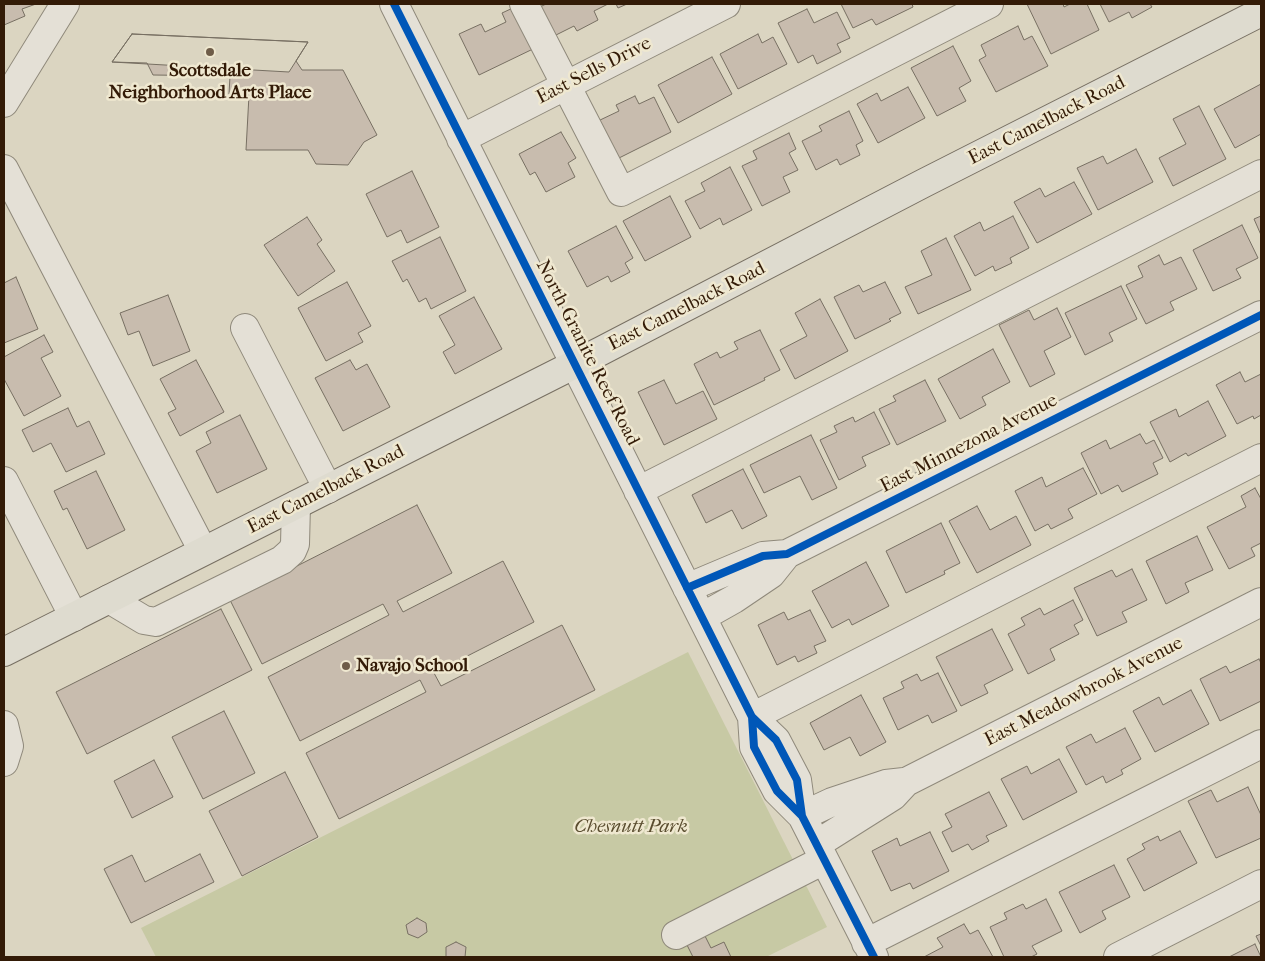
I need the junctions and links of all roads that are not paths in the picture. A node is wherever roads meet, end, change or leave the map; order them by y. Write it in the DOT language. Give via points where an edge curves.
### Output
graph roads {
  1 [pos="65,4"];
  2 [pos="394,4"];
  3 [pos="524,4"];
  4 [pos="726,4"];
  5 [pos="990,4"];
  6 [pos="1261,12"];
  7 [pos="566,85"];
  8 [pos="4,104"];
  9 [pos="461,139"];
  10 [pos="4,169"];
  11 [pos="1261,174"];
  12 [pos="1261,315"];
  13 [pos="245,328"];
  14 [pos="574,365"];
  15 [pos="1261,458"];
  16 [pos="4,481"];
  17 [pos="328,489"];
  18 [pos="638,491"];
  19 [pos="296,505"];
  20 [pos="204,551"];
  21 [pos="787,554"];
  22 [pos="687,588"];
  23 [pos="109,599"];
  24 [pos="1261,602"];
  25 [pos="74,617"];
  26 [pos="702,617"];
  27 [pos="4,652"];
  28 [pos="752,717"];
  29 [pos="4,725"];
  30 [pos="1261,744"];
  31 [pos="4,762"];
  32 [pos="906,782"];
  33 [pos="802,816"];
  34 [pos="820,852"];
  35 [pos="1261,884"];
  36 [pos="676,935"];
  37 [pos="870,950"];
  38 [pos="1118,957"];
  1 -- 8 [label="street"];
  2 -- 9 [label="street, North Granite Reef Road"];
  3 -- 7 [label="street"];
  4 -- 7 [label="street, East Sells Drive"];
  5 -- 7 [label="street" via="621,192"];
  6 -- 14 [label="main road, East Camelback Road"];
  7 -- 9 [label="street, East Sells Drive"];
  9 -- 14 [label="street, North Granite Reef Road"];
  10 -- 20 [label="street"];
  11 -- 18 [label="street"];
  12 -- 21 [label="street, East Minnezona Avenue"];
  13 -- 17 [label="street"];
  14 -- 17 [label="main road, East Camelback Road"];
  14 -- 18 [label="street, North Granite Reef Road"];
  15 -- 28 [label="street"];
  16 -- 25 [label="street"];
  17 -- 19 [label="main road, East Camelback Road"];
  18 -- 22 [label="street, North Granite Reef Road"];
  19 -- 20 [label="main road, East Camelback Road"];
  19 -- 23 [label="street" via="295,544 282,560 156,622 144,620"];
  20 -- 23 [label="main road, East Camelback Road"];
  21 -- 22 [label="street, East Minnezona Avenue" via="763,556"];
  21 -- 26 [label="street, East Minnezona Avenue" via="771,574"];
  22 -- 26 [label="street, North Granite Reef Road"];
  23 -- 25 [label="main road, East Camelback Road"];
  24 -- 32 [label="street, East Meadowbrook Avenue"];
  25 -- 27 [label="main road, East Camelback Road"];
  26 -- 28 [label="street, North Granite Reef Road"];
  28 -- 33 [label="street, North Granite Reef Road" via="776,740 797,780"];
  29 -- 31 [label="street" via="10,746"];
  30 -- 37 [label="street"];
  32 -- 33 [label="street, East Meadowbrook Avenue" via="886,784"];
  32 -- 34 [label="street, East Meadowbrook Avenue" via="893,796"];
  33 -- 34 [label="street, North Granite Reef Road"];
  34 -- 36 [label="street, East Meadowbrook Avenue"];
  34 -- 37 [label="street, North Granite Reef Road"];
  35 -- 38 [label="street"];
}
